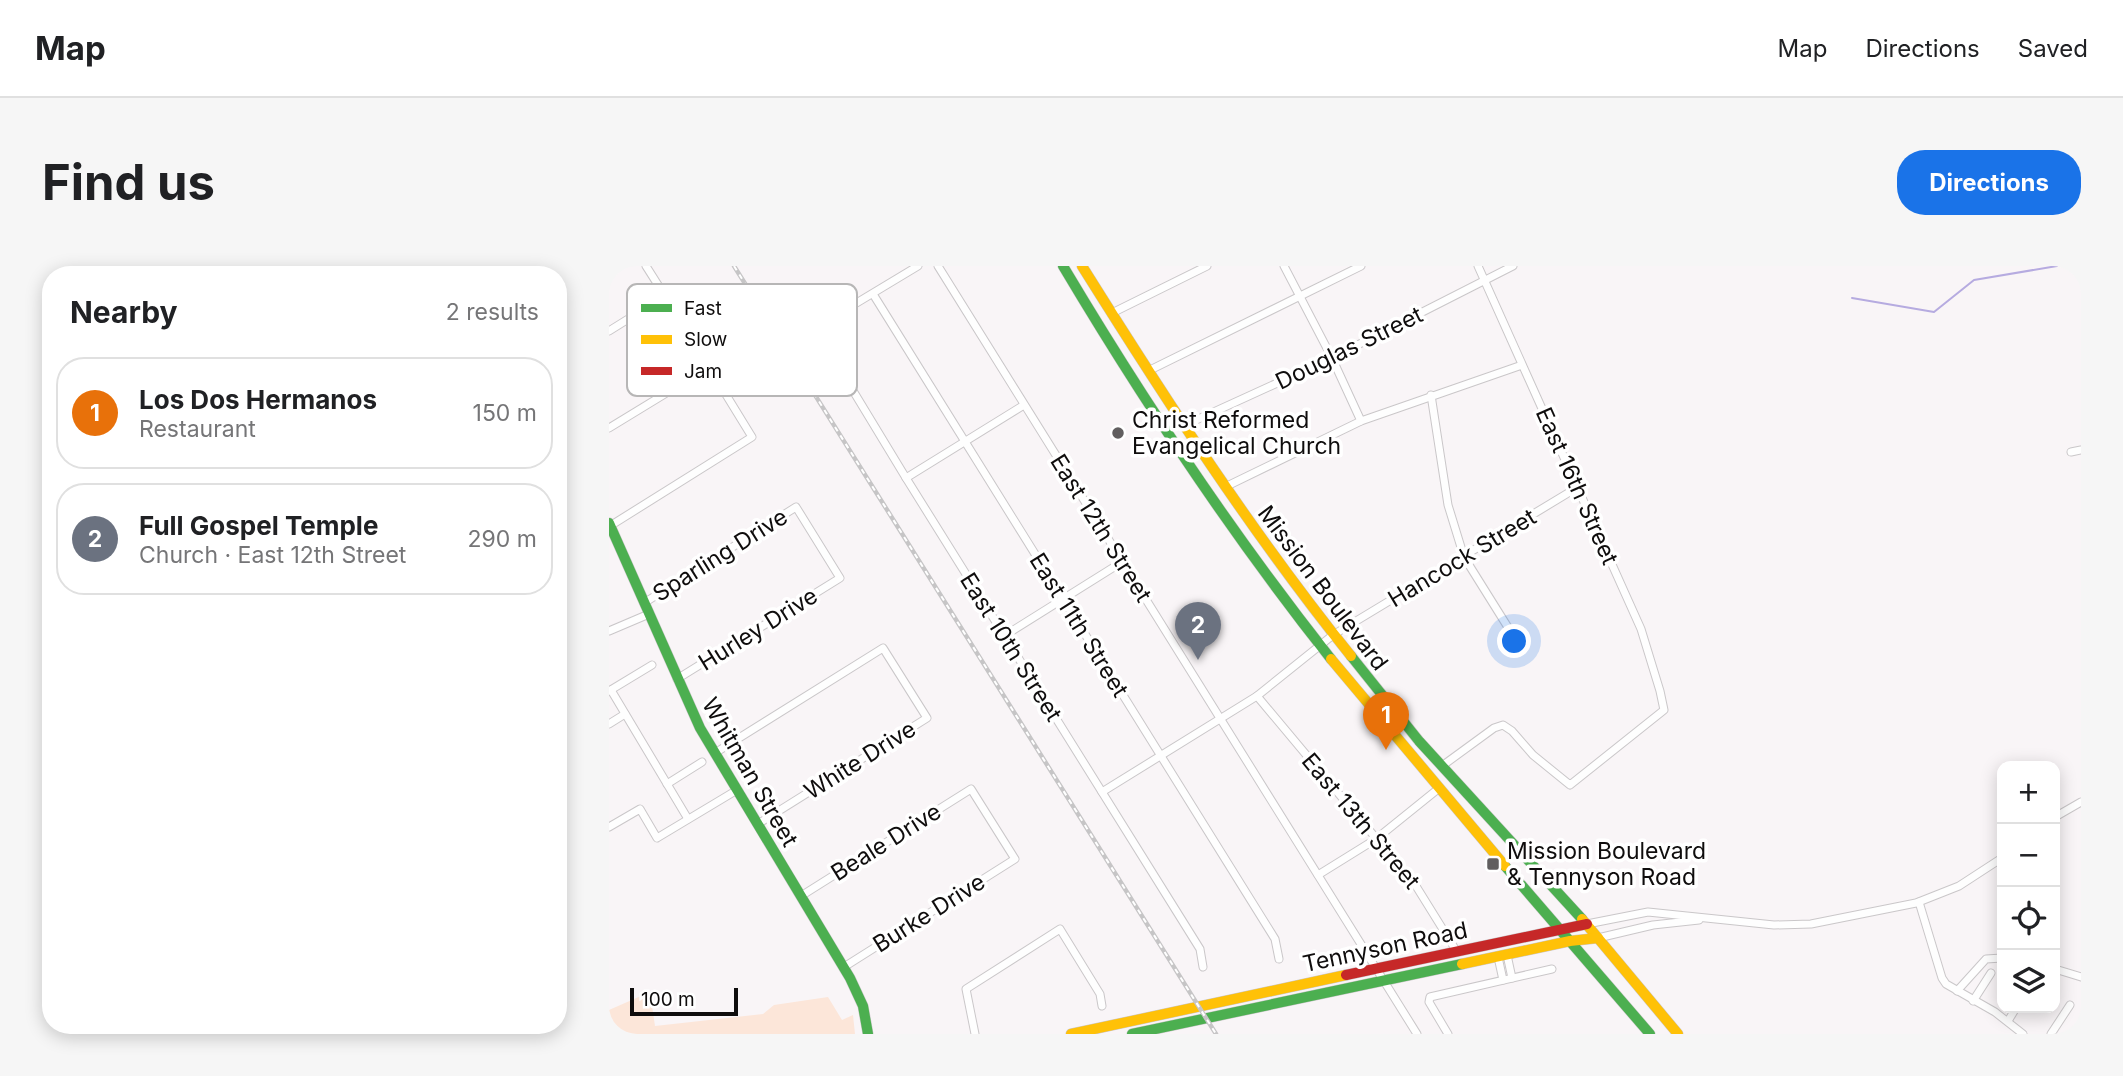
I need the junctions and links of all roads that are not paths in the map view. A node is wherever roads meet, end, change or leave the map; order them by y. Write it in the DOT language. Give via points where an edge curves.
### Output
graph roads {
  1 [pos="646,266"];
  2 [pos="918,266"];
  3 [pos="938,266"];
  4 [pos="1063,266"];
  5 [pos="1082,266"];
  6 [pos="1207,266"];
  7 [pos="1284,266"];
  8 [pos="1361,266"];
  9 [pos="1478,266"];
  10 [pos="1513,266"];
  11 [pos="1486,280"];
  12 [pos="657,284"];
  13 [pos="873,294"];
  14 [pos="1299,295"];
  15 [pos="857,303"];
  16 [pos="1112,313"];
  17 [pos="627,320"];
  18 [pos="609,331"];
  19 [pos="1332,358"];
  20 [pos="1522,365"];
  21 [pos="1148,371"];
  22 [pos="1431,395"];
  23 [pos="661,396"];
  24 [pos="727,396"];
  25 [pos="856,396"];
  26 [pos="1024,405"];
  27 [pos="1361,421"];
  28 [pos="1183,426"];
  29 [pos="609,428"];
  30 [pos="965,442"];
  31 [pos="2081,450"];
  32 [pos="2071,452"];
  33 [pos="906,478"];
  34 [pos="1225,487"];
  35 [pos="1578,487"];
  36 [pos="610,528"];
  37 [pos="1464,557"];
  38 [pos="1122,562"];
  39 [pos="840,578"];
  40 [pos="1063,599"];
  41 [pos="644,603"];
  42 [pos="649,614"];
  43 [pos="609,631"];
  44 [pos="1333,635"];
  45 [pos="1004,636"];
  46 [pos="1514,637"];
  47 [pos="1320,645"];
  48 [pos="652,665"];
  49 [pos="677,679"];
  50 [pos="610,690"];
  51 [pos="1257,696"];
  52 [pos="625,714"];
  53 [pos="1220,719"];
  54 [pos="609,724"];
  55 [pos="715,753"];
  56 [pos="1161,756"];
  57 [pos="702,762"];
  58 [pos="1442,766"];
  59 [pos="667,784"];
  60 [pos="1438,789"];
  61 [pos="737,790"];
  62 [pos="1102,792"];
  63 [pos="2081,802"];
  64 [pos="2060,814"];
  65 [pos="688,819"];
  66 [pos="758,824"];
  67 [pos="609,827"];
  68 [pos="1376,839"];
  69 [pos="1015,859"];
  70 [pos="1997,861"];
  71 [pos="1318,876"];
  72 [pos="801,896"];
  73 [pos="1919,902"];
  74 [pos="1707,919"];
  75 [pos="1587,924"];
  76 [pos="1561,929"];
  77 [pos="1598,938"];
  78 [pos="1570,941"];
  79 [pos="1457,951"];
  80 [pos="1503,956"];
  81 [pos="1997,958"];
  82 [pos="1279,959"];
  83 [pos="844,967"];
  84 [pos="1203,967"];
  85 [pos="1375,969"];
  86 [pos="1552,969"];
  87 [pos="2060,971"];
  88 [pos="1991,973"];
  89 [pos="2081,977"];
  90 [pos="1512,978"];
  91 [pos="1503,980"];
  92 [pos="1383,981"];
  93 [pos="1957,991"];
  94 [pos="1973,1001"];
  95 [pos="2070,1005"];
  96 [pos="1102,1006"];
  97 [pos="2014,1013"];
  98 [pos="2008,1021"];
  99 [pos="868,1034"];
  100 [pos="975,1034"];
  101 [pos="1071,1034"];
  102 [pos="1132,1034"];
  103 [pos="1417,1034"];
  104 [pos="1447,1034"];
  105 [pos="1650,1034"];
  106 [pos="1678,1034"];
  107 [pos="2023,1034"];
  108 [pos="2051,1034"];
  1 -- 12 [label="street"];
  2 -- 13 [label="street"];
  3 -- 26 [label="street, East 12th Street"];
  4 -- 47 [label="main road, Mission Boulevard" via="1183,455"];
  5 -- 16 [label="main road, Mission Boulevard"];
  6 -- 16 [label="street"];
  7 -- 14 [label="street"];
  8 -- 14 [label="street"];
  9 -- 11 [label="street, East 16th Street"];
  10 -- 11 [label="street, Douglas Street"];
  11 -- 19 [label="street, Douglas Street"];
  11 -- 20 [label="street, East 16th Street"];
  13 -- 15 [label="street, East 10th Street"];
  13 -- 30 [label="street, East 11th Street"];
  14 -- 19 [label="street"];
  14 -- 21 [label="street"];
  16 -- 21 [label="main road, Mission Boulevard"];
  17 -- 18 [label="street"];
  19 -- 27 [label="street"];
  19 -- 28 [label="street, Douglas Street"];
  20 -- 22 [label="street"];
  20 -- 35 [label="street, East 16th Street"];
  21 -- 28 [label="main road, Mission Boulevard"];
  22 -- 27 [label="street"];
  22 -- 37 [label="street" via="1448,505"];
  23 -- 29 [label="street"];
  24 -- 36 [label="street" via="752,437"];
  25 -- 33 [label="street, East 10th Street"];
  26 -- 30 [label="street"];
  26 -- 38 [label="street, East 12th Street"];
  27 -- 34 [label="street"];
  28 -- 34 [label="main road, Mission Boulevard"];
  30 -- 33 [label="street"];
  30 -- 40 [label="street, East 11th Street"];
  31 -- 32 [label="street"];
  33 -- 45 [label="street, East 10th Street"];
  34 -- 44 [label="main road, Mission Boulevard"];
  35 -- 37 [label="street, Hancock Street"];
  35 -- 58 [label="street, East 16th Street" via="1641,629 1664,710 1570,785 1503,725"];
  36 -- 41 [label="main road, Whitman Street"];
  37 -- 44 [label="street, Hancock Street"];
  37 -- 46 [label="street"];
  38 -- 40 [label="street"];
  38 -- 53 [label="street, East 12th Street"];
  39 -- 41 [label="street, Sparling Drive" via="796,507"];
  39 -- 49 [label="street, Hurley Drive"];
  40 -- 45 [label="street"];
  40 -- 56 [label="street, East 11th Street"];
  41 -- 42 [label="main road, Whitman Street"];
  42 -- 43 [label="street"];
  42 -- 49 [label="main road, Whitman Street"];
  44 -- 47 [label="street, Hancock Street"];
  44 -- 58 [label="main road, Mission Boulevard"];
  45 -- 62 [label="street, East 10th Street"];
  47 -- 51 [label="street, Hancock Street"];
  47 -- 60 [label="main road, Mission Boulevard"];
  48 -- 50 [label="street"];
  49 -- 55 [label="main road, Whitman Street"];
  50 -- 52 [label="street"];
  51 -- 53 [label="street, Hancock Street"];
  51 -- 68 [label="street, East 13th Street"];
  52 -- 54 [label="street"];
  52 -- 59 [label="street"];
  53 -- 56 [label="street, Hancock Street"];
  53 -- 71 [label="street, East 12th Street"];
  55 -- 61 [label="main road, Whitman Street"];
  55 -- 66 [label="street, White Drive" via="883,648 927,718"];
  56 -- 62 [label="street, Hancock Street"];
  56 -- 82 [label="street, East 11th Street" via="1275,939"];
  57 -- 59 [label="street"];
  58 -- 75 [label="main road, Mission Boulevard"];
  59 -- 65 [label="street"];
  60 -- 68 [label="street"];
  60 -- 76 [label="main road, Mission Boulevard"];
  61 -- 65 [label="street"];
  61 -- 66 [label="main road, Whitman Street"];
  62 -- 84 [label="street, East 10th Street" via="1200,949"];
  63 -- 64 [label="street"];
  65 -- 67 [label="street" via="657,838 639,809"];
  66 -- 72 [label="main road, Whitman Street"];
  68 -- 71 [label="street"];
  68 -- 79 [label="street, East 13th Street" via="1422,895"];
  69 -- 72 [label="street, Beale Drive" via="971,789"];
  69 -- 83 [label="street, Burke Drive"];
  70 -- 73 [label="street, Tennyson Road" via="1959,886"];
  71 -- 85 [label="street, East 12th Street"];
  72 -- 83 [label="main road, Whitman Street"];
  73 -- 74 [label="street, Tennyson Road" via="1799,925"];
  73 -- 93 [label="street" via="1942,978"];
  74 -- 75 [label="street, Tennyson Road" via="1648,912"];
  74 -- 77 [label="street, Tennyson Road"];
  75 -- 76 [label="main road, Tennyson Road"];
  75 -- 77 [label="main road, Mission Boulevard"];
  76 -- 78 [label="main road, Mission Boulevard"];
  76 -- 79 [label="main road, Tennyson Road"];
  77 -- 78 [label="main road, Tennyson Road"];
  77 -- 106 [label="main road, Mission Boulevard"];
  78 -- 80 [label="main road, Tennyson Road"];
  78 -- 105 [label="main road, Mission Boulevard"];
  79 -- 85 [label="main road, Tennyson Road"];
  80 -- 90 [label="street"];
  80 -- 91 [label="street"];
  80 -- 92 [label="main road, Tennyson Road"];
  81 -- 93 [label="street" via="1986,959"];
  83 -- 99 [label="main road, Whitman Street" via="861,1000"];
  85 -- 92 [label="street, East 12th Street"];
  85 -- 101 [label="main road, Tennyson Road"];
  86 -- 90 [label="street"];
  87 -- 89 [label="street"];
  88 -- 94 [label="street"];
  90 -- 91 [label="street"];
  91 -- 104 [label="street" via="1428,999"];
  92 -- 102 [label="main road, Tennyson Road"];
  92 -- 103 [label="street, East 12th Street"];
  93 -- 94 [label="street"];
  94 -- 98 [label="street"];
  95 -- 108 [label="street"];
  96 -- 100 [label="street" via="1100,994 1060,929 966,989"];
  97 -- 98 [label="street"];
  98 -- 107 [label="street"];
}
